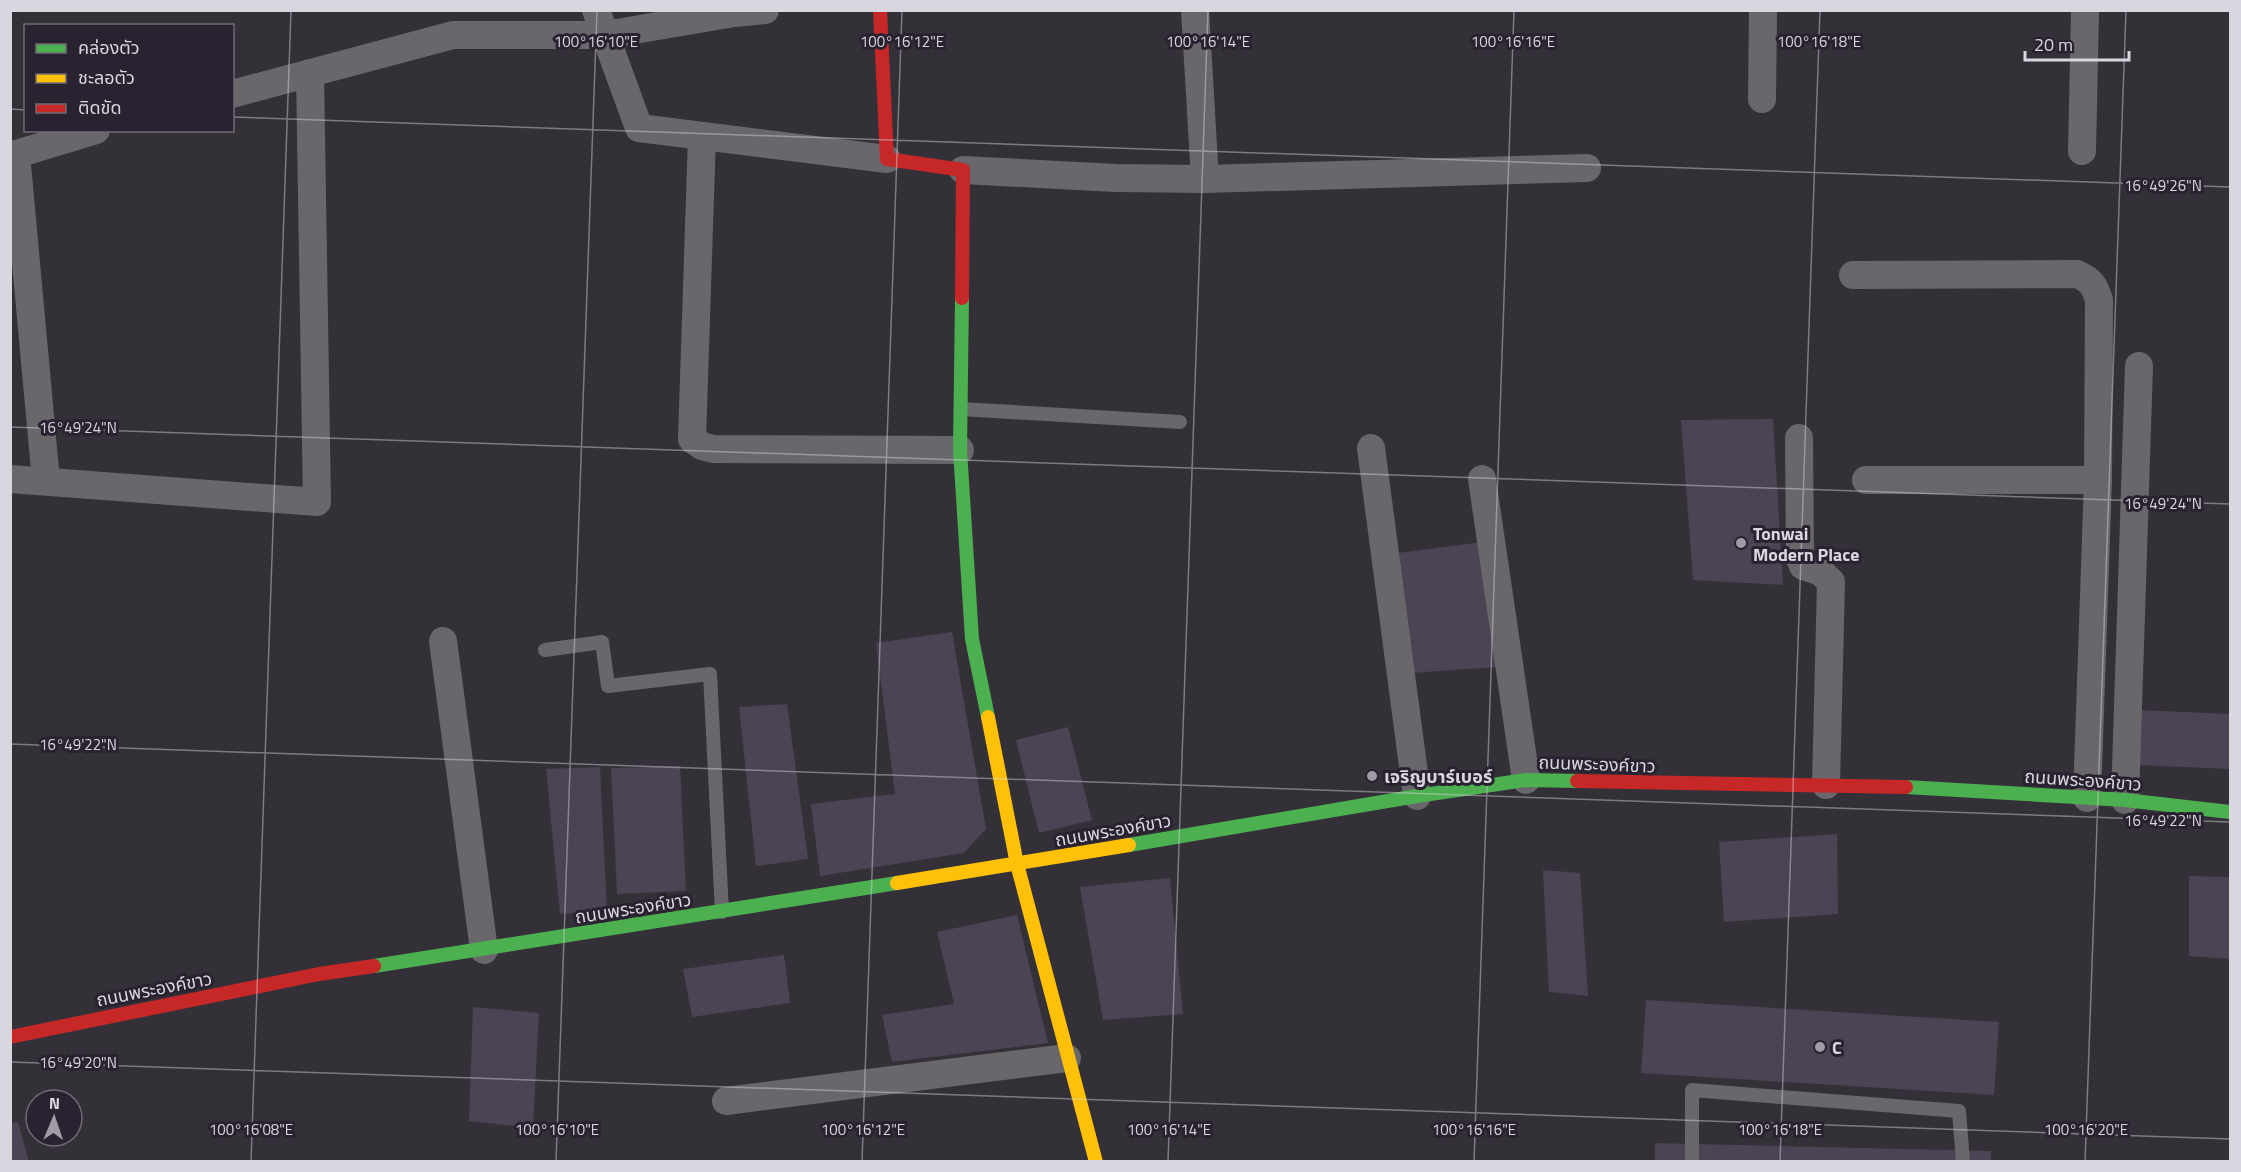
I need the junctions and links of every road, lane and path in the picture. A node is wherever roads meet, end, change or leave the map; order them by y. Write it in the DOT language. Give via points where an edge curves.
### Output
graph roads {
  1 [pos="765,10"];
  2 [pos="880,10"];
  3 [pos="1195,10"];
  4 [pos="1763,10"];
  5 [pos="2085,10"];
  6 [pos="600,23"];
  7 [pos="310,73"];
  8 [pos="234,93"];
  9 [pos="1762,99"];
  10 [pos="89,132"];
  11 [pos="702,136"];
  12 [pos="2082,151"];
  13 [pos="13,155"];
  14 [pos="887,159"];
  15 [pos="1587,168"];
  16 [pos="963,170"];
  17 [pos="1205,180"];
  18 [pos="1852,275"];
  19 [pos="2139,366"];
  20 [pos="961,409"];
  21 [pos="1180,422"];
  22 [pos="1799,438"];
  23 [pos="1371,448"];
  24 [pos="960,450"];
  25 [pos="10,479"];
  26 [pos="1482,479"];
  27 [pos="1866,480"];
  28 [pos="2098,480"];
  29 [pos="46,481"];
  30 [pos="443,641"];
  31 [pos="545,650"];
  32 [pos="1526,780"];
  33 [pos="1826,785"];
  34 [pos="1417,796"];
  35 [pos="2087,798"];
  36 [pos="2125,800"];
  37 [pos="2230,812"];
  38 [pos="1017,864"];
  39 [pos="722,912"];
  40 [pos="484,950"];
  41 [pos="10,1037"];
  42 [pos="1067,1058"];
  43 [pos="726,1101"];
  44 [pos="1096,1161"];
  45 [pos="1692,1161"];
  46 [pos="1963,1161"];
  1 -- 6 [label="street"];
  2 -- 14 [label="street"];
  3 -- 17 [label="street"];
  4 -- 9 [label="street"];
  5 -- 12 [label="street"];
  6 -- 7 [label="street" via="453,35"];
  6 -- 11 [label="street" via="639,128"];
  7 -- 8 [label="street"];
  7 -- 29 [label="street" via="317,502"];
  10 -- 13 [label="street"];
  11 -- 14 [label="street"];
  11 -- 24 [label="street" via="692,439 712,449"];
  13 -- 29 [label="street"];
  14 -- 16 [label="street"];
  15 -- 17 [label="street"];
  16 -- 17 [label="street"];
  16 -- 20 [label="street"];
  18 -- 28 [label="street" via="2077,274 2088,279 2099,300"];
  19 -- 36 [label="street"];
  20 -- 21 [label="lane"];
  20 -- 24 [label="street"];
  22 -- 33 [label="street" via="1800,559 1803,566 1831,582"];
  23 -- 34 [label="street"];
  24 -- 38 [label="street" via="972,639"];
  25 -- 29 [label="street"];
  26 -- 32 [label="street"];
  27 -- 28 [label="street"];
  28 -- 35 [label="street"];
  30 -- 40 [label="street"];
  31 -- 39 [label="lane" via="602,642 608,686 710,674"];
  32 -- 33 [label="street, ถนนพระองค์ขาว"];
  32 -- 34 [label="street, ถนนพระองค์ขาว"];
  33 -- 35 [label="street, ถนนพระองค์ขาว"];
  34 -- 38 [label="street, ถนนพระองค์ขาว"];
  35 -- 36 [label="street, ถนนพระองค์ขาว"];
  36 -- 37 [label="street, ถนนพระองค์ขาว"];
  38 -- 39 [label="street, ถนนพระองค์ขาว"];
  38 -- 42 [label="street"];
  39 -- 40 [label="street, ถนนพระองค์ขาว"];
  40 -- 41 [label="street, ถนนพระองค์ขาว" via="319,974"];
  42 -- 43 [label="street"];
  42 -- 44 [label="street"];
  45 -- 46 [label="lane" via="1692,1090 1959,1110"];
}
